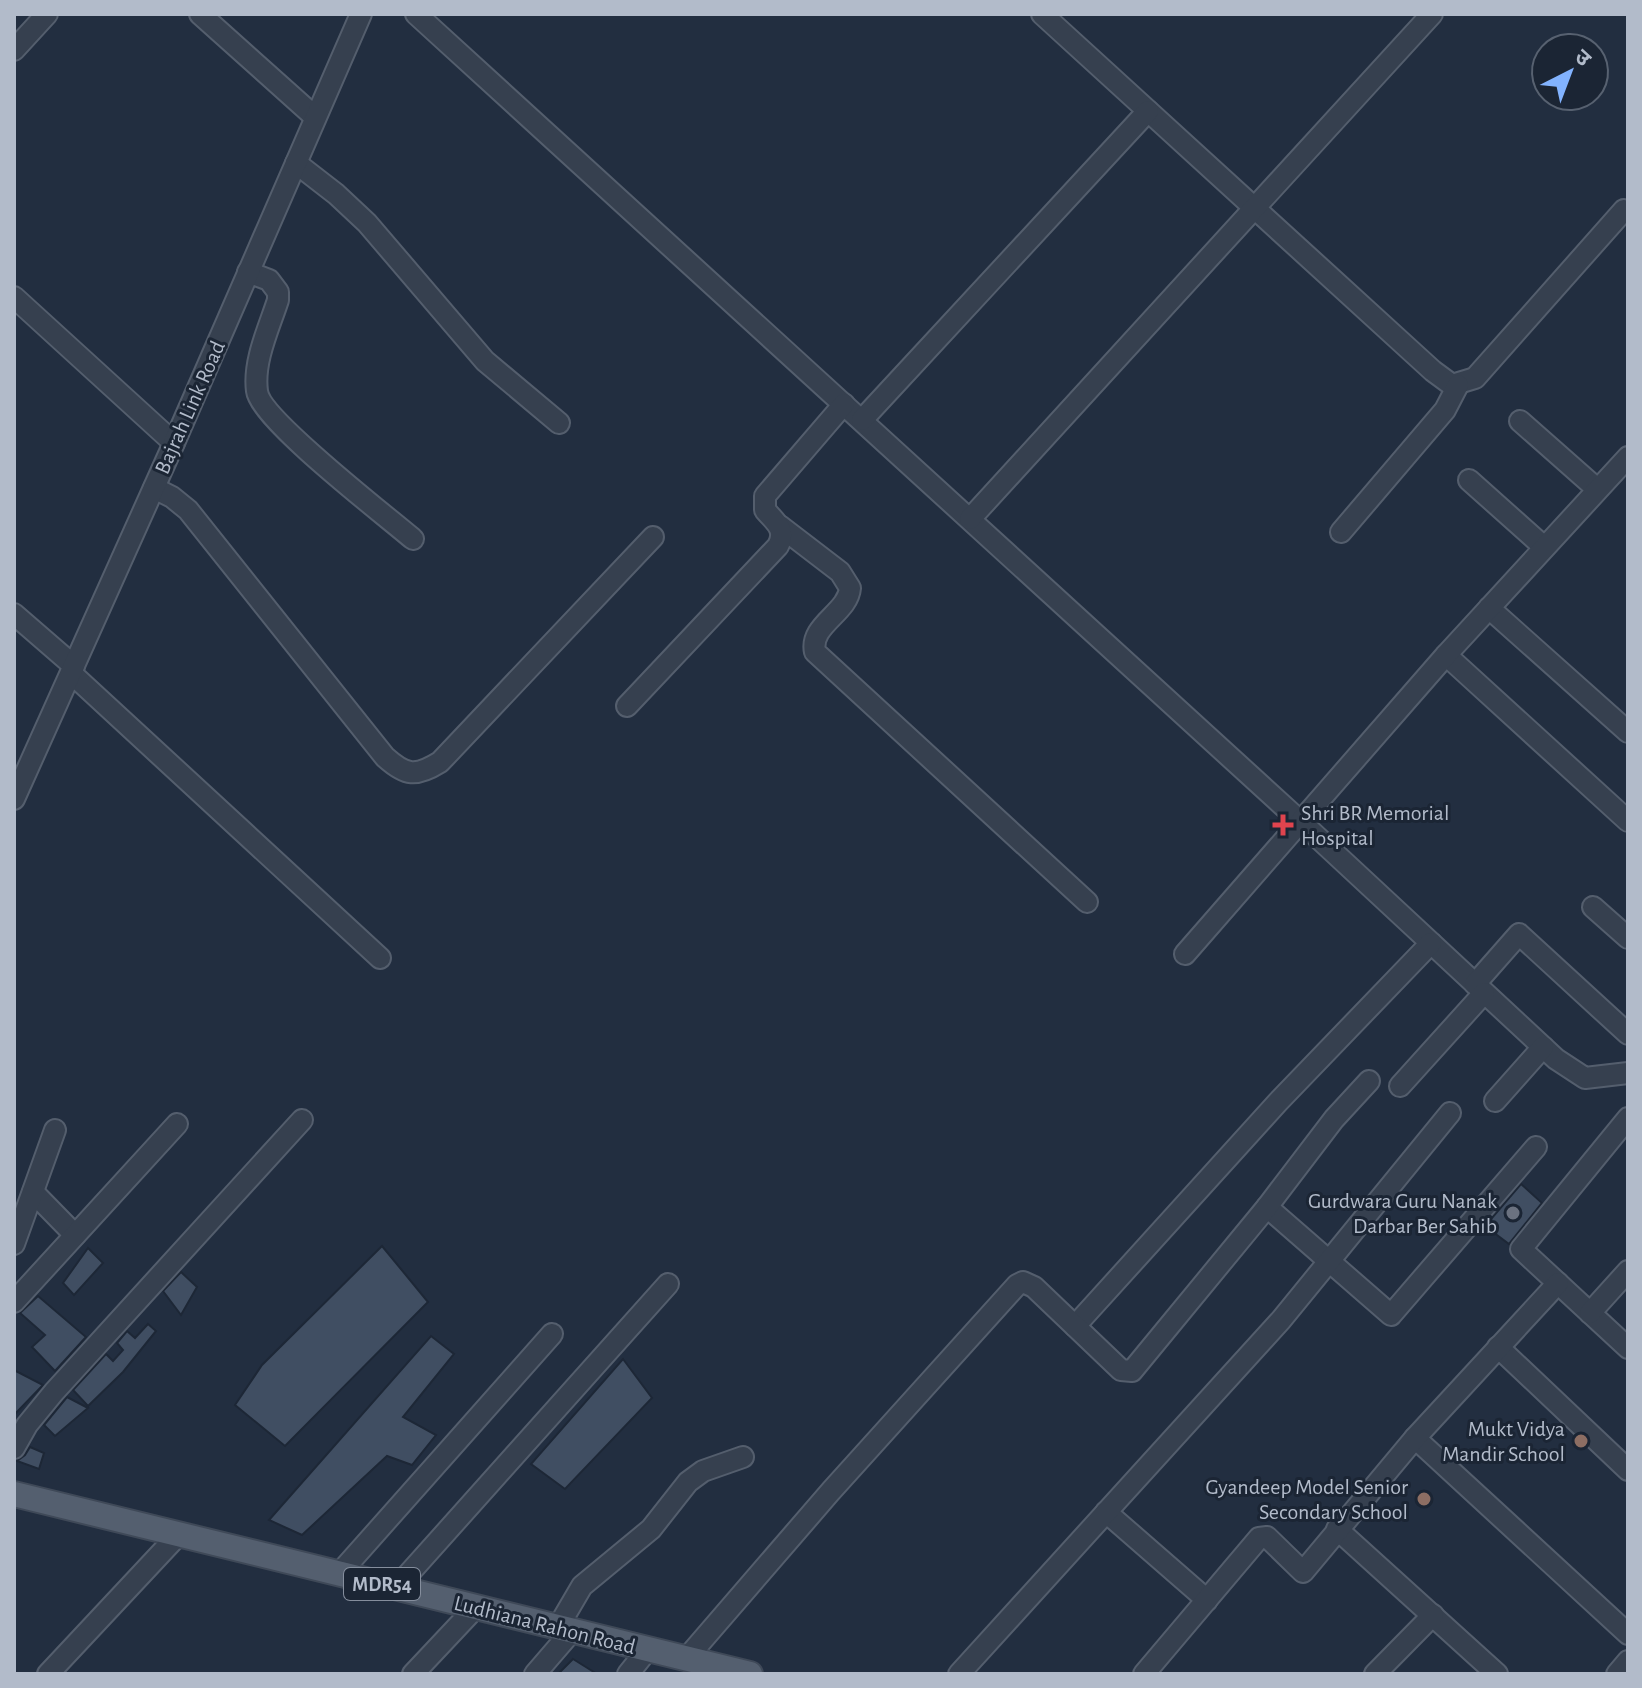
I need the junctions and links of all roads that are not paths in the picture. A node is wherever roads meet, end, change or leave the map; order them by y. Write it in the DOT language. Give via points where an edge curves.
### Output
graph roads {
  1 [pos="47,14"];
  2 [pos="200,14"];
  3 [pos="361,14"];
  4 [pos="416,14"];
  5 [pos="1042,14"];
  6 [pos="1432,14"];
  7 [pos="14,50"];
  8 [pos="1148,111"];
  9 [pos="315,117"];
  10 [pos="296,163"];
  11 [pos="1255,208"];
  12 [pos="1624,210"];
  13 [pos="248,272"];
  14 [pos="14,297"];
  15 [pos="1458,385"];
  16 [pos="844,404"];
  17 [pos="862,420"];
  18 [pos="1520,421"];
  19 [pos="559,423"];
  20 [pos="174,443"];
  21 [pos="1628,457"];
  22 [pos="1469,480"];
  23 [pos="154,488"];
  24 [pos="1597,489"];
  25 [pos="970,519"];
  26 [pos="780,526"];
  27 [pos="1341,532"];
  28 [pos="653,537"];
  29 [pos="413,539"];
  30 [pos="1544,547"];
  31 [pos="1489,608"];
  32 [pos="14,614"];
  33 [pos="1446,655"];
  34 [pos="72,670"];
  35 [pos="627,706"];
  36 [pos="1628,732"];
  37 [pos="14,799"];
  38 [pos="1628,821"];
  39 [pos="1301,822"];
  40 [pos="1087,902"];
  41 [pos="1593,907"];
  42 [pos="1628,938"];
  43 [pos="1431,943"];
  44 [pos="1185,954"];
  45 [pos="380,958"];
  46 [pos="1480,988"];
  47 [pos="1628,1034"];
  48 [pos="1543,1047"];
  49 [pos="1628,1073"];
  50 [pos="1369,1081"];
  51 [pos="1400,1086"];
  52 [pos="1495,1101"];
  53 [pos="1450,1113"];
  54 [pos="1628,1118"];
  55 [pos="302,1120"];
  56 [pos="177,1124"];
  57 [pos="55,1130"];
  58 [pos="1536,1147"];
  59 [pos="33,1192"];
  60 [pos="1267,1207"];
  61 [pos="75,1235"];
  62 [pos="14,1244"];
  63 [pos="1329,1263"];
  64 [pos="14,1270"];
  65 [pos="1628,1271"];
  66 [pos="34,1280"];
  67 [pos="1558,1283"];
  68 [pos="668,1284"];
  69 [pos="14,1302"];
  70 [pos="1590,1313"];
  71 [pos="1075,1326"];
  72 [pos="552,1334"];
  73 [pos="1498,1347"];
  74 [pos="1628,1348"];
  75 [pos="1415,1438"];
  76 [pos="14,1448"];
  77 [pos="743,1457"];
  78 [pos="1628,1470"];
  79 [pos="14,1494"];
  80 [pos="1106,1512"];
  81 [pos="1337,1529"];
  82 [pos="179,1534"];
  83 [pos="339,1574"];
  84 [pos="396,1588"];
  85 [pos="1207,1600"];
  86 [pos="476,1607"];
  87 [pos="1433,1615"];
  88 [pos="565,1629"];
  89 [pos="1628,1634"];
  90 [pos="648,1649"];
  91 [pos="686,1659"];
  92 [pos="1628,1661"];
  93 [pos="48,1674"];
  94 [pos="413,1674"];
  95 [pos="535,1674"];
  96 [pos="628,1674"];
  97 [pos="750,1674"];
  98 [pos="959,1674"];
  99 [pos="1144,1674"];
  100 [pos="1375,1674"];
  101 [pos="1497,1674"];
  102 [pos="1617,1674"];
  1 -- 7 [label="street"];
  2 -- 9 [label="street"];
  3 -- 9 [label="street, Bajrah Link Road"];
  4 -- 16 [label="street"];
  5 -- 8 [label="street"];
  6 -- 11 [label="street"];
  8 -- 11 [label="street"];
  8 -- 17 [label="street"];
  9 -- 10 [label="street, Bajrah Link Road"];
  10 -- 13 [label="street, Bajrah Link Road"];
  10 -- 19 [label="street" via="367,223 485,361"];
  11 -- 15 [label="street" via="1433,371"];
  11 -- 25 [label="street"];
  12 -- 15 [label="street" via="1475,378"];
  13 -- 20 [label="street, Bajrah Link Road"];
  13 -- 29 [label="street" via="269,280 278,292 260,357 259,402"];
  14 -- 20 [label="street"];
  15 -- 27 [label="street" via="1445,410"];
  16 -- 17 [label="street"];
  16 -- 26 [label="street" via="765,496 765,510"];
  17 -- 25 [label="street"];
  18 -- 24 [label="street"];
  20 -- 23 [label="street, Bajrah Link Road"];
  21 -- 24 [label="street"];
  22 -- 30 [label="street"];
  23 -- 28 [label="street" via="188,510 385,757 410,773 440,762"];
  23 -- 34 [label="street, Bajrah Link Road"];
  24 -- 30 [label="street"];
  25 -- 39 [label="street"];
  26 -- 35 [label="street" via="782,539 773,552"];
  26 -- 40 [label="street" via="840,572 850,588 818,632 815,652"];
  30 -- 31 [label="street"];
  31 -- 33 [label="street"];
  31 -- 36 [label="street"];
  32 -- 34 [label="street"];
  33 -- 38 [label="street"];
  33 -- 39 [label="street"];
  34 -- 37 [label="street, Bajrah Link Road"];
  34 -- 45 [label="street"];
  39 -- 43 [label="street"];
  39 -- 44 [label="street"];
  41 -- 42 [label="street"];
  43 -- 46 [label="street"];
  43 -- 71 [label="street"];
  46 -- 47 [label="street" via="1519,934"];
  46 -- 48 [label="street"];
  46 -- 51 [label="street"];
  48 -- 49 [label="street" via="1585,1078"];
  48 -- 52 [label="street"];
  50 -- 60 [label="street"];
  53 -- 63 [label="street"];
  54 -- 67 [label="street" via="1521,1249"];
  55 -- 76 [label="street" via="54,1392"];
  56 -- 61 [label="street"];
  57 -- 59 [label="street"];
  58 -- 63 [label="street" via="1391,1315"];
  59 -- 61 [label="street"];
  59 -- 62 [label="street"];
  60 -- 63 [label="street"];
  60 -- 71 [label="street" via="1132,1371 1121,1370"];
  61 -- 66 [label="street"];
  63 -- 80 [label="street"];
  64 -- 66 [label="street"];
  65 -- 70 [label="street"];
  66 -- 69 [label="street"];
  67 -- 70 [label="street"];
  67 -- 73 [label="street"];
  68 -- 84 [label="street"];
  70 -- 74 [label="street"];
  71 -- 91 [label="street" via="1034,1287 1017,1285"];
  72 -- 83 [label="street"];
  73 -- 75 [label="street"];
  73 -- 78 [label="street"];
  75 -- 81 [label="street"];
  75 -- 89 [label="street"];
  77 -- 88 [label="street" via="688,1482 651,1529 582,1586"];
  79 -- 82 [label="main road, Ludhiana Rahon Road / MDR54"];
  80 -- 85 [label="street"];
  80 -- 98 [label="street"];
  81 -- 85 [label="street" via="1303,1572 1267,1537 1259,1538"];
  81 -- 87 [label="street"];
  82 -- 83 [label="main road, Ludhiana Rahon Road / MDR54"];
  82 -- 93 [label="street"];
  83 -- 84 [label="main road, Ludhiana Rahon Road / MDR54"];
  84 -- 86 [label="main road, Ludhiana Rahon Road / MDR54"];
  85 -- 99 [label="street"];
  86 -- 88 [label="main road, Ludhiana Rahon Road / MDR54"];
  86 -- 94 [label="street"];
  87 -- 100 [label="street"];
  87 -- 101 [label="street"];
  88 -- 90 [label="main road, Ludhiana Rahon Road / MDR54"];
  88 -- 95 [label="street"];
  90 -- 91 [label="main road, Ludhiana Rahon Road / MDR54"];
  90 -- 96 [label="street"];
  91 -- 97 [label="main road, Ludhiana Rahon Road / MDR54"];
  92 -- 102 [label="street"];
}
